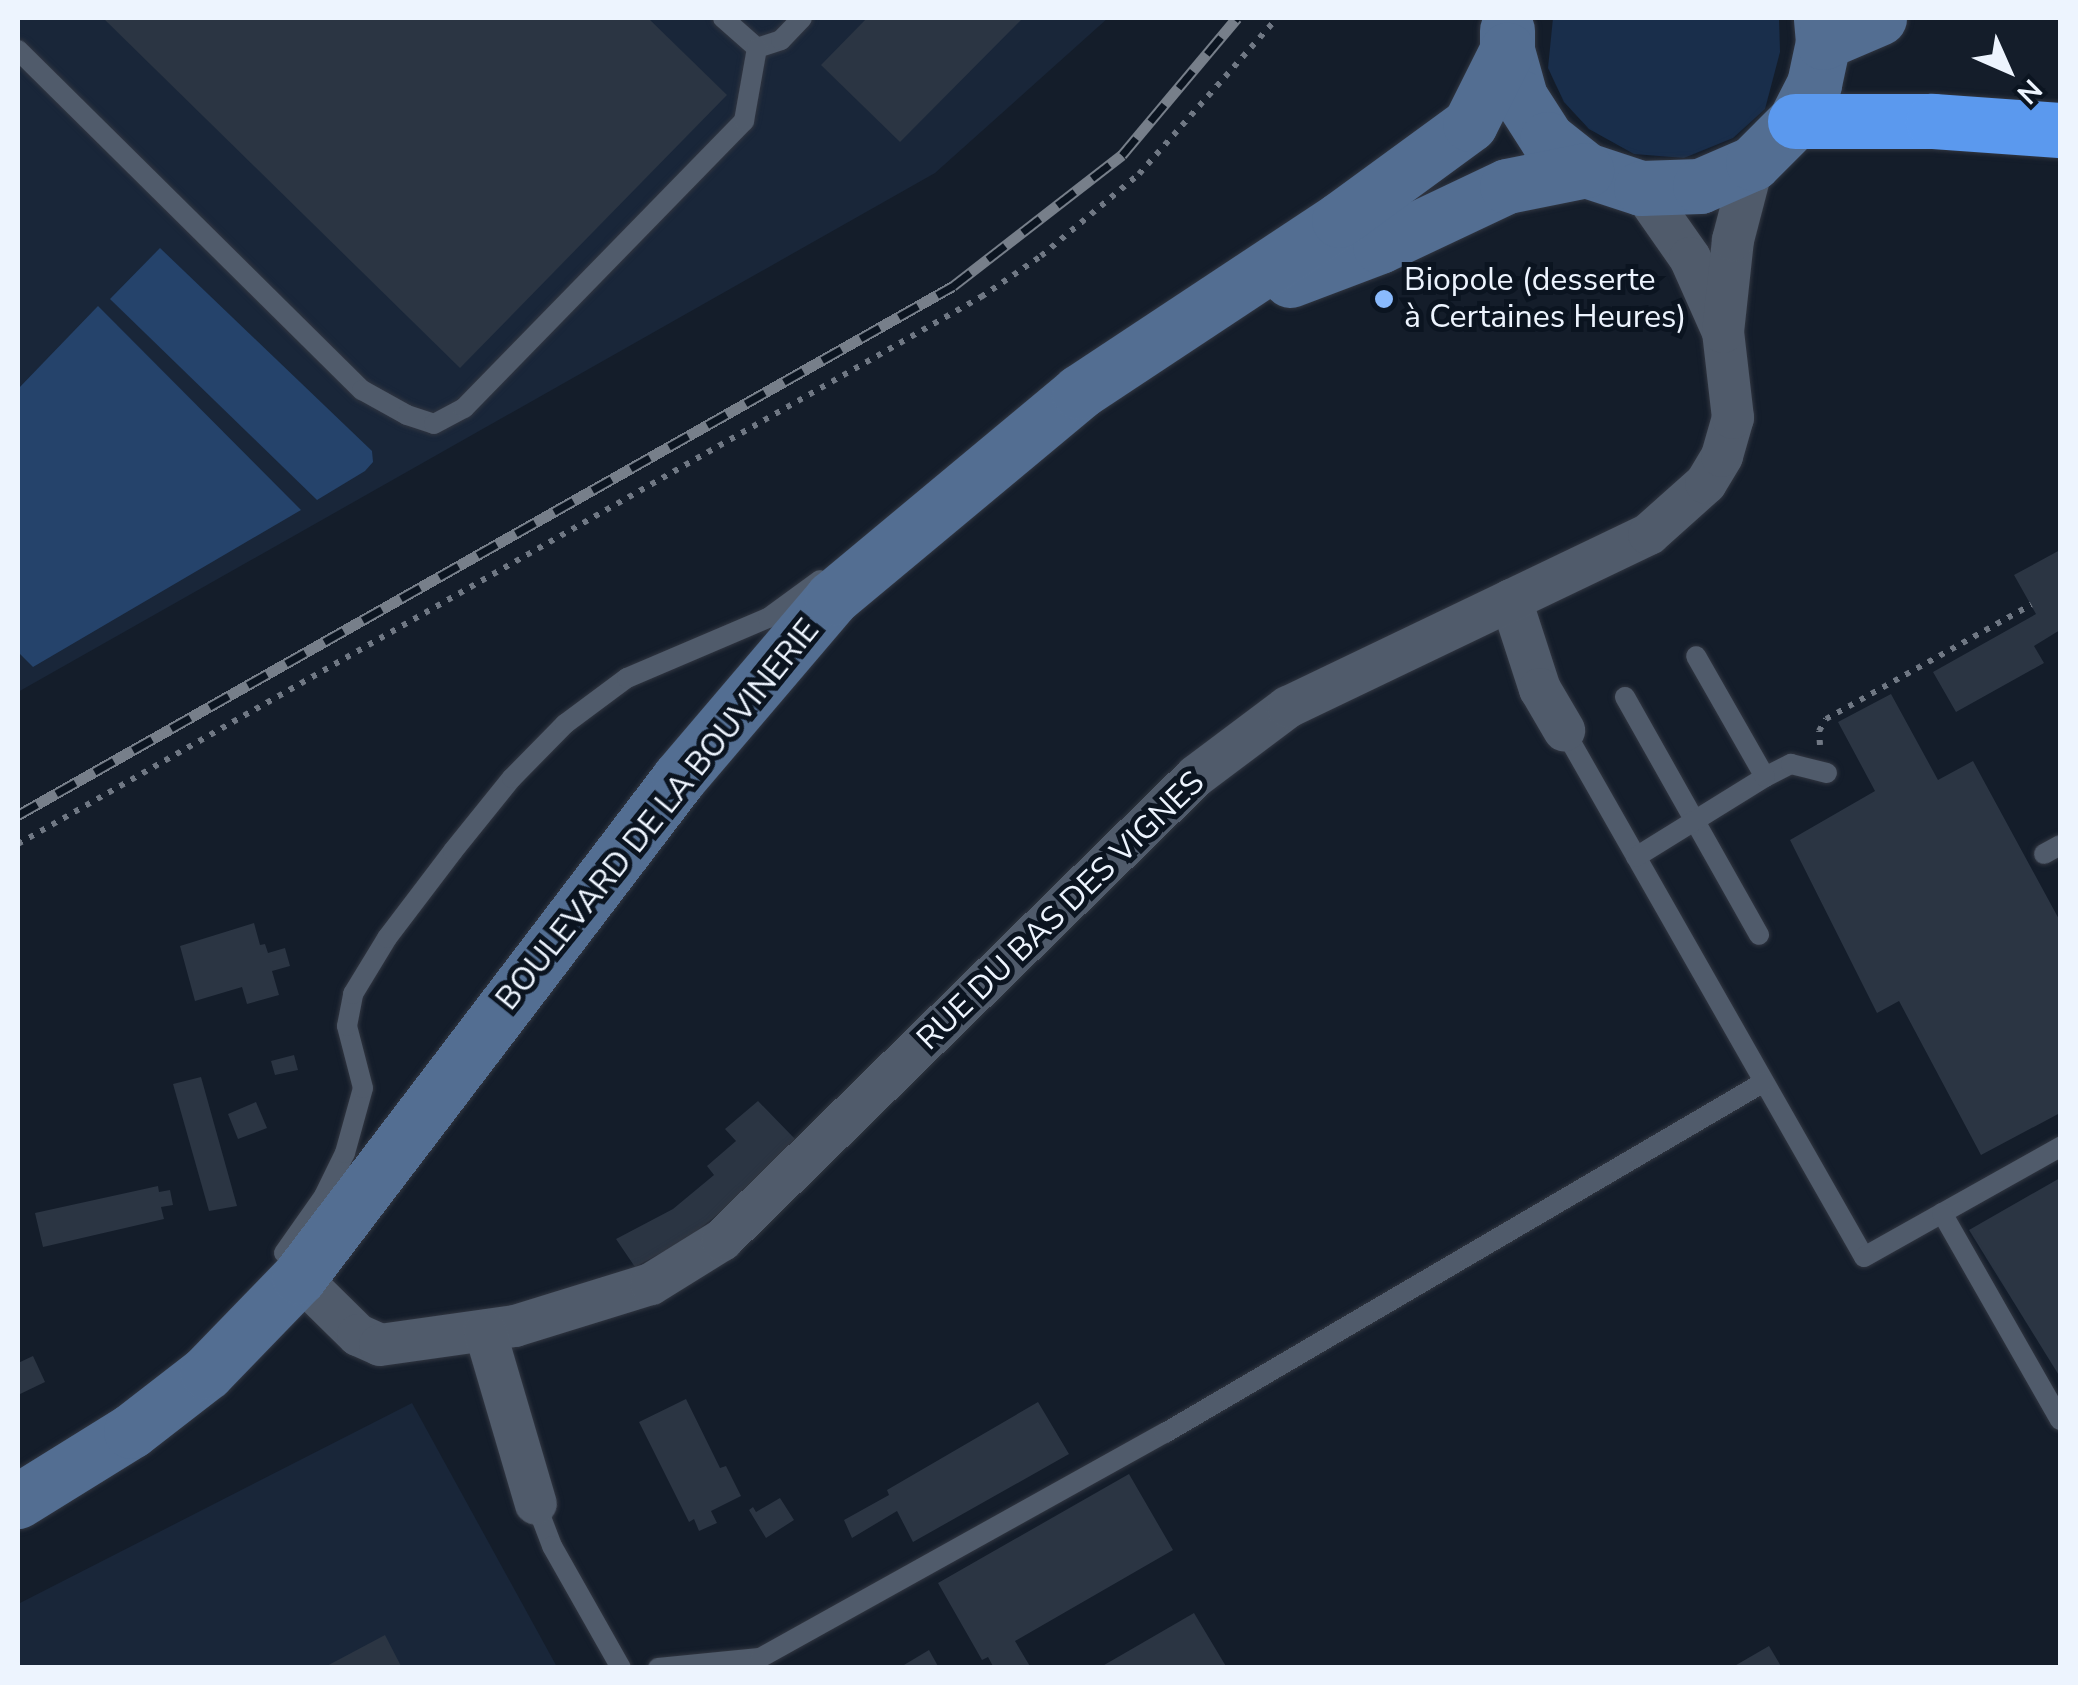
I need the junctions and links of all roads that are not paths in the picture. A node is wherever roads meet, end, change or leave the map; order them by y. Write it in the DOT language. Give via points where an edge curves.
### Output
graph roads {
  1 [pos="723,18"];
  2 [pos="802,18"];
  3 [pos="1879,18"];
  4 [pos="1822,30"];
  5 [pos="1507,34"];
  6 [pos="758,48"];
  7 [pos="18,50"];
  8 [pos="1794,121"];
  9 [pos="2060,130"];
  10 [pos="1753,162"];
  11 [pos="1586,170"];
  12 [pos="1641,188"];
  13 [pos="1186,320"];
  14 [pos="1723,332"];
  15 [pos="886,552"];
  16 [pos="1511,600"];
  17 [pos="1696,656"];
  18 [pos="1624,697"];
  19 [pos="1564,730"];
  20 [pos="1827,772"];
  21 [pos="1766,777"];
  22 [pos="1696,820"];
  23 [pos="1636,857"];
  24 [pos="1759,935"];
  25 [pos="1764,1082"];
  26 [pos="2060,1147"];
  27 [pos="1942,1213"];
  28 [pos="291,1266"];
  29 [pos="485,1331"];
  30 [pos="2060,1420"];
  31 [pos="18,1466"];
  32 [pos="18,1500"];
  33 [pos="536,1504"];
  34 [pos="621,1668"];
  35 [pos="658,1668"];
  1 -- 6 [label="lane"];
  2 -- 6 [label="lane" via="781,40"];
  3 -- 4 [label="street"];
  4 -- 8 [label="street" via="1814,84"];
  5 -- 11 [label="street" via="1520,97 1547,139"];
  5 -- 13 [label="street, BOULEVARD DE LA BOUVINERIE" via="1470,124 1340,220"];
  6 -- 7 [label="lane" via="744,122 464,408 434,424 362,390"];
  8 -- 9 [label="highway"];
  8 -- 10 [label="street"];
  10 -- 12 [label="street" via="1700,186"];
  10 -- 14 [label="street, RUE DU BAS DES VIGNES" via="1734,240"];
  11 -- 12 [label="street"];
  11 -- 13 [label="street, BOULEVARD DE LA BOUVINERIE" via="1507,186 1380,246"];
  12 -- 14 [label="street, RUE DU BAS DES VIGNES" via="1690,258"];
  13 -- 15 [label="street, BOULEVARD DE LA BOUVINERIE" via="1078,392"];
  14 -- 16 [label="street, RUE DU BAS DES VIGNES" via="1733,418 1706,483 1650,534"];
  15 -- 28 [label="street, BOULEVARD DE LA BOUVINERIE" via="832,598 679,778 356,1200"];
  15 -- 28 [label="lane" via="814,583 768,618 627,678 564,724 512,778 406,912 353,994 347,1026 363,1088 345,1154"];
  16 -- 19 [label="street" via="1540,689"];
  16 -- 29 [label="street, RUE DU BAS DES VIGNES" via="1288,707 1196,776 722,1240 650,1284"];
  17 -- 21 [label="lane"];
  18 -- 22 [label="lane"];
  19 -- 23 [label="lane"];
  20 -- 21 [label="lane" via="1791,764"];
  21 -- 22 [label="lane"];
  22 -- 23 [label="lane"];
  22 -- 24 [label="lane"];
  23 -- 25 [label="lane"];
  25 -- 27 [label="lane" via="1864,1257"];
  25 -- 35 [label="lane" via="1165,1432 760,1658"];
  26 -- 27 [label="lane"];
  27 -- 30 [label="lane"];
  28 -- 29 [label="street, RUE DU BAS DES VIGNES" via="358,1334 380,1345"];
  28 -- 31 [label="street, BOULEVARD DE LA BOUVINERIE"];
  28 -- 32 [label="street, BOULEVARD DE LA BOUVINERIE" via="206,1372 131,1431"];
  29 -- 33 [label="street"];
  33 -- 34 [label="lane" via="552,1546"];
}
